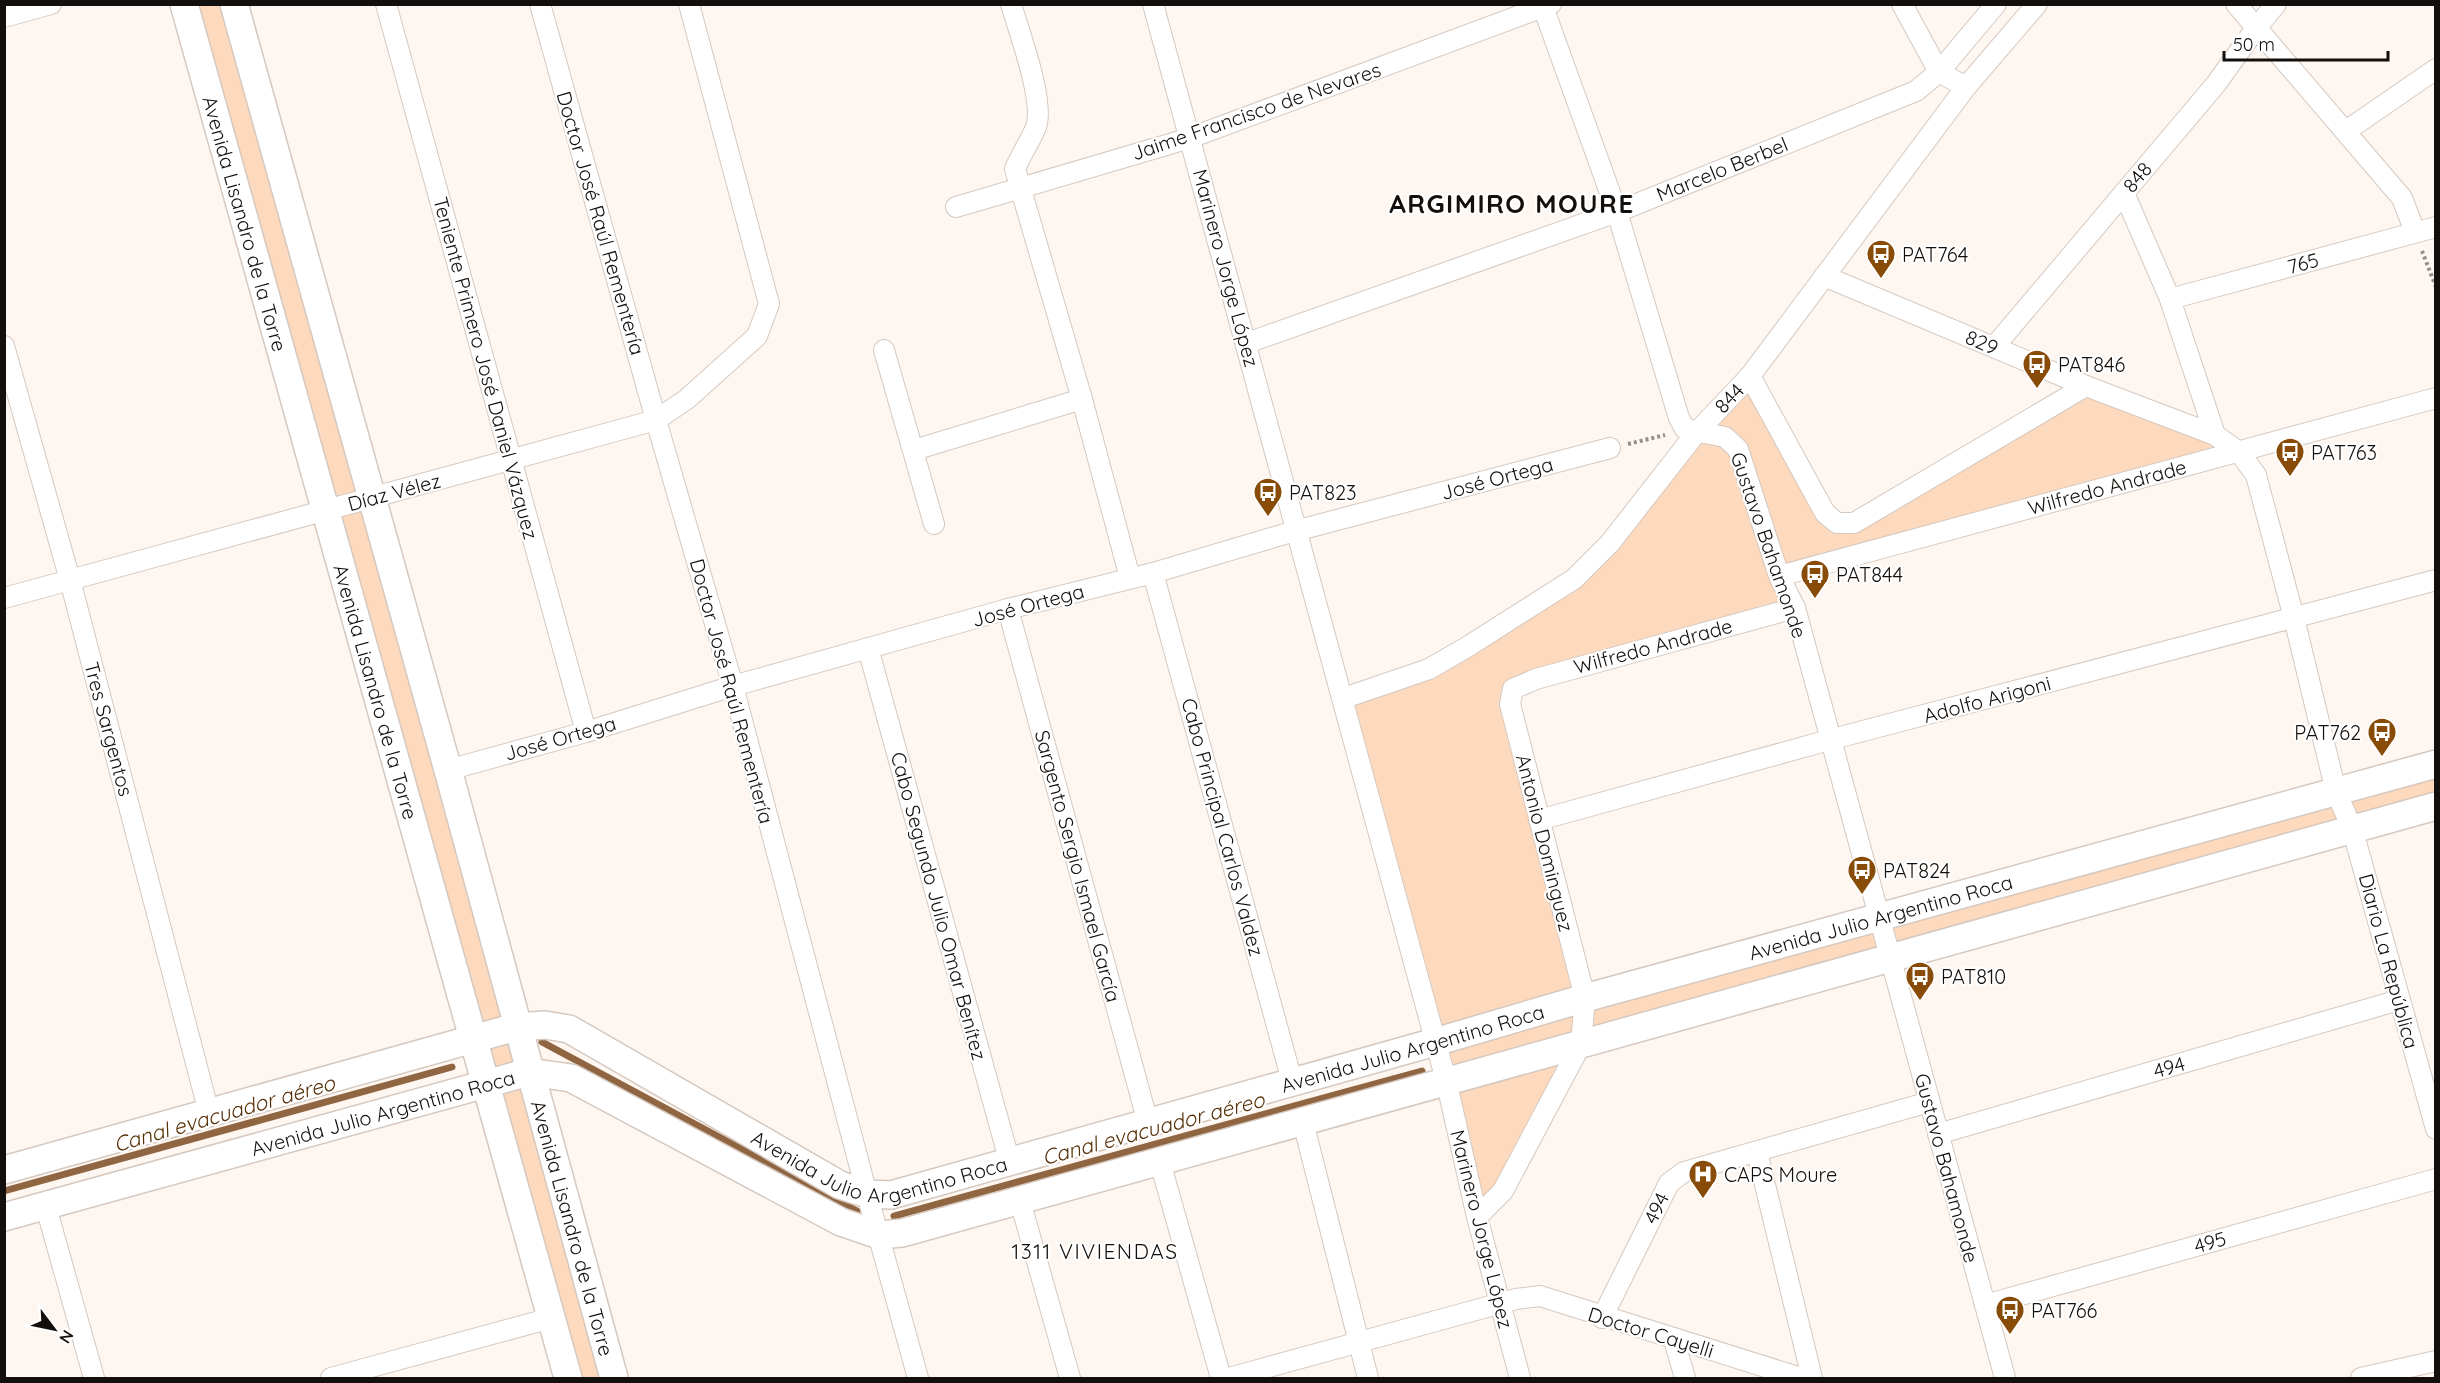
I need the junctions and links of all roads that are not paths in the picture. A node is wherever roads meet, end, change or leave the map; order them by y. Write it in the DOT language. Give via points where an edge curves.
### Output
graph roads {
  1 [pos="51,4"];
  2 [pos="184,4"];
  3 [pos="234,4"];
  4 [pos="386,4"];
  5 [pos="540,4"];
  6 [pos="689,4"];
  7 [pos="1011,4"];
  8 [pos="1153,4"];
  9 [pos="1902,4"];
  10 [pos="1996,4"];
  11 [pos="2037,4"];
  12 [pos="2236,4"];
  13 [pos="2276,4"];
  14 [pos="1546,6"];
  15 [pos="4,17"];
  16 [pos="2256,28"];
  17 [pos="2436,69"];
  18 [pos="1939,72"];
  19 [pos="1966,87"];
  20 [pos="2346,131"];
  21 [pos="1190,138"];
  22 [pos="1021,188"];
  23 [pos="2124,193"];
  24 [pos="956,207"];
  25 [pos="1617,212"];
  26 [pos="2436,227"];
  27 [pos="2415,232"];
  28 [pos="1824,276"];
  29 [pos="2170,299"];
  30 [pos="1247,343"];
  31 [pos="4,346"];
  32 [pos="1994,347"];
  33 [pos="884,350"];
  34 [pos="1750,376"];
  35 [pos="2086,386"];
  36 [pos="2436,398"];
  37 [pos="1082,399"];
  38 [pos="656,420"];
  39 [pos="1691,431"];
  40 [pos="2215,435"];
  41 [pos="1610,448"];
  42 [pos="914,450"];
  43 [pos="2239,452"];
  44 [pos="511,459"];
  45 [pos="370,498"];
  46 [pos="325,510"];
  47 [pos="934,524"];
  48 [pos="1295,531"];
  49 [pos="1153,573"];
  50 [pos="1779,576"];
  51 [pos="1130,578"];
  52 [pos="70,580"];
  53 [pos="2436,580"];
  54 [pos="4,598"];
  55 [pos="1794,608"];
  56 [pos="1008,609"];
  57 [pos="2294,618"];
  58 [pos="868,648"];
  59 [pos="733,686"];
  60 [pos="1514,689"];
  61 [pos="1344,698"];
  62 [pos="586,732"];
  63 [pos="1829,740"];
  64 [pos="2436,764"];
  65 [pos="448,770"];
  66 [pos="2336,792"];
  67 [pos="2436,806"];
  68 [pos="1539,820"];
  69 [pos="2352,828"];
  70 [pos="1879,917"];
  71 [pos="1889,957"];
  72 [pos="1585,998"];
  73 [pos="2400,1000"];
  74 [pos="516,1027"];
  75 [pos="473,1039"];
  76 [pos="1435,1042"];
  77 [pos="1581,1044"];
  78 [pos="529,1072"];
  79 [pos="1446,1080"];
  80 [pos="1292,1081"];
  81 [pos="486,1083"];
  82 [pos="1929,1102"];
  83 [pos="209,1113"];
  84 [pos="1303,1122"];
  85 [pos="1148,1123"];
  86 [pos="2436,1130"];
  87 [pos="1938,1134"];
  88 [pos="1757,1152"];
  89 [pos="1160,1162"];
  90 [pos="1010,1163"];
  91 [pos="4,1170"];
  92 [pos="2436,1179"];
  93 [pos="867,1194"];
  94 [pos="1020,1201"];
  95 [pos="46,1207"];
  96 [pos="4,1217"];
  97 [pos="1478,1217"];
  98 [pos="879,1235"];
  99 [pos="1499,1303"];
  100 [pos="1984,1305"];
  101 [pos="551,1318"];
  102 [pos="1602,1318"];
  103 [pos="1674,1340"];
  104 [pos="1358,1342"];
  105 [pos="2436,1361"];
  106 [pos="94,1378"];
  107 [pos="331,1378"];
  108 [pos="568,1378"];
  109 [pos="614,1378"];
  110 [pos="918,1378"];
  111 [pos="1070,1378"];
  112 [pos="1221,1378"];
  113 [pos="1229,1378"];
  114 [pos="1368,1378"];
  115 [pos="1520,1378"];
  116 [pos="1685,1378"];
  117 [pos="1801,1378"];
  118 [pos="1812,1378"];
  119 [pos="2005,1378"];
  120 [pos="2361,1378"];
  1 -- 15 [label="street"];
  2 -- 46 [label="main road, Avenida Lisandro de la Torre"];
  3 -- 45 [label="main road, Avenida Lisandro de la Torre"];
  4 -- 44 [label="street, Teniente Primero José Daniel Vázquez"];
  5 -- 38 [label="street, Doctor José Raúl Rementería"];
  6 -- 38 [label="street, Díaz Vélez" via="769,304 757,336 687,399"];
  7 -- 22 [label="street" via="1038,99 1036,126 1015,169"];
  8 -- 21 [label="street, Marinero Jorge López"];
  9 -- 18 [label="street"];
  10 -- 18 [label="street, Marcelo Berbel"];
  11 -- 19 [label="street, 844"];
  12 -- 16 [label="street"];
  13 -- 16 [label="street, 848"];
  14 -- 21 [label="street, Jaime Francisco de Nevares"];
  14 -- 25 [label="street"];
  16 -- 20 [label="street"];
  16 -- 23 [label="street, 848" via="2216,84"];
  17 -- 20 [label="street"];
  18 -- 19 [label="street"];
  18 -- 25 [label="street, Marcelo Berbel" via="1916,91"];
  19 -- 28 [label="street, 844"];
  20 -- 27 [label="street" via="2402,198"];
  21 -- 22 [label="street, Jaime Francisco de Nevares"];
  21 -- 30 [label="street, Marinero Jorge López"];
  22 -- 24 [label="street, Jaime Francisco de Nevares"];
  22 -- 37 [label="street"];
  23 -- 29 [label="street"];
  23 -- 32 [label="street, 848"];
  25 -- 30 [label="street, Marcelo Berbel"];
  25 -- 39 [label="street" via="1679,418"];
  26 -- 27 [label="street, 765"];
  27 -- 29 [label="street, 765"];
  28 -- 32 [label="street, 829"];
  28 -- 34 [label="street, 844"];
  29 -- 40 [label="street"];
  30 -- 48 [label="street, Marinero Jorge López"];
  31 -- 52 [label="street, Tres Sargentos"];
  32 -- 35 [label="street, 829"];
  33 -- 42 [label="street"];
  34 -- 35 [label="street" via="1826,513 1837,523 1854,523"];
  34 -- 39 [label="street, 844"];
  35 -- 40 [label="street, 829"];
  36 -- 43 [label="street, Wilfredo Andrade"];
  37 -- 42 [label="street"];
  37 -- 51 [label="street"];
  38 -- 44 [label="street, Díaz Vélez"];
  38 -- 59 [label="street, Doctor José Raúl Rementería"];
  39 -- 50 [label="street, Gustavo Bahamonde" via="1725,436 1738,449"];
  39 -- 61 [label="street, 844" via="1610,543 1574,579 1429,669"];
  40 -- 43 [label="street, 829"];
  41 -- 48 [label="street, José Ortega"];
  42 -- 47 [label="street"];
  43 -- 50 [label="street, Wilfredo Andrade"];
  43 -- 57 [label="street, 829" via="2256,475"];
  44 -- 45 [label="street, Díaz Vélez"];
  44 -- 62 [label="street, Teniente Primero José Daniel Vázquez"];
  45 -- 46 [label="street, Díaz Vélez"];
  45 -- 65 [label="main road, Avenida Lisandro de la Torre"];
  46 -- 52 [label="street, Díaz Vélez"];
  46 -- 75 [label="main road, Avenida Lisandro de la Torre"];
  48 -- 49 [label="street, José Ortega"];
  48 -- 61 [label="street, Marinero Jorge López"];
  49 -- 51 [label="street, José Ortega"];
  49 -- 80 [label="street, Cabo Principal Carlos Valdez"];
  50 -- 55 [label="street, Gustavo Bahamonde"];
  51 -- 56 [label="street, José Ortega"];
  52 -- 54 [label="street, Díaz Vélez"];
  52 -- 83 [label="street, Tres Sargentos"];
  53 -- 57 [label="street, Adolfo Arigoni"];
  55 -- 60 [label="street, Wilfredo Andrade" via="1536,679"];
  55 -- 63 [label="street, Gustavo Bahamonde"];
  56 -- 58 [label="street, José Ortega"];
  56 -- 85 [label="street, Sargento Sergio Ismael García"];
  57 -- 63 [label="street, Adolfo Arigoni"];
  57 -- 66 [label="street, Diario La República"];
  58 -- 59 [label="street, José Ortega"];
  58 -- 90 [label="street, Cabo Segundo Julio Omar Benítez"];
  59 -- 62 [label="street, José Ortega"];
  59 -- 93 [label="street, Doctor José Raúl Rementería"];
  60 -- 68 [label="street, Antonio Dominguez" via="1510,704"];
  61 -- 76 [label="street, Marinero Jorge López"];
  62 -- 65 [label="street, José Ortega"];
  63 -- 68 [label="street, Adolfo Arigoni"];
  63 -- 70 [label="street, Gustavo Bahamonde"];
  64 -- 66 [label="main road, Avenida Julio Argentino Roca"];
  65 -- 74 [label="main road, Avenida Lisandro de la Torre"];
  66 -- 69 [label="street, Diario La República"];
  66 -- 70 [label="main road, Avenida Julio Argentino Roca"];
  67 -- 69 [label="main road, Avenida Julio Argentino Roca"];
  68 -- 72 [label="street, Antonio Dominguez"];
  69 -- 71 [label="main road, Avenida Julio Argentino Roca"];
  69 -- 73 [label="street, Diario La República"];
  70 -- 71 [label="street, Gustavo Bahamonde"];
  70 -- 72 [label="main road, Avenida Julio Argentino Roca"];
  71 -- 77 [label="main road, Avenida Julio Argentino Roca"];
  71 -- 82 [label="street, Gustavo Bahamonde"];
  72 -- 76 [label="main road, Avenida Julio Argentino Roca"];
  72 -- 77 [label="street, Antonio Dominguez"];
  73 -- 86 [label="street, Diario La República"];
  73 -- 87 [label="street, 494"];
  74 -- 75 [label="main road, Avenida Julio Argentino Roca"];
  74 -- 78 [label="main road, Avenida Lisandro de la Torre"];
  74 -- 93 [label="main road, Avenida Julio Argentino Roca" via="545,1025 569,1029 840,1185"];
  75 -- 81 [label="main road, Avenida Lisandro de la Torre"];
  75 -- 83 [label="main road, Avenida Julio Argentino Roca"];
  76 -- 79 [label="street, Marinero Jorge López"];
  76 -- 80 [label="main road, Avenida Julio Argentino Roca"];
  77 -- 79 [label="main road, Avenida Julio Argentino Roca"];
  77 -- 97 [label="street" via="1503,1191"];
  78 -- 81 [label="main road, Avenida Julio Argentino Roca"];
  78 -- 98 [label="main road, Avenida Julio Argentino Roca" via="571,1078 841,1222"];
  78 -- 109 [label="main road, Avenida Lisandro de la Torre"];
  79 -- 84 [label="main road, Avenida Julio Argentino Roca"];
  79 -- 97 [label="street, Marinero Jorge López"];
  80 -- 85 [label="main road, Avenida Julio Argentino Roca"];
  81 -- 95 [label="main road, Avenida Julio Argentino Roca"];
  81 -- 101 [label="main road, Avenida Lisandro de la Torre"];
  82 -- 87 [label="street, Gustavo Bahamonde"];
  82 -- 88 [label="street, 494"];
  83 -- 91 [label="main road, Avenida Julio Argentino Roca"];
  84 -- 89 [label="main road, Avenida Julio Argentino Roca"];
  84 -- 104 [label="street"];
  85 -- 90 [label="main road, Avenida Julio Argentino Roca"];
  87 -- 100 [label="street, Gustavo Bahamonde"];
  88 -- 102 [label="street, 494" via="1684,1172 1669,1183"];
  88 -- 118 [label="street"];
  89 -- 94 [label="main road, Avenida Julio Argentino Roca"];
  89 -- 112 [label="street"];
  90 -- 93 [label="main road, Avenida Julio Argentino Roca" via="891,1196"];
  92 -- 100 [label="street, 495"];
  93 -- 98 [label="street, Doctor José Raúl Rementería"];
  94 -- 98 [label="main road, Avenida Julio Argentino Roca" via="902,1233"];
  94 -- 111 [label="street"];
  95 -- 96 [label="main road, Avenida Julio Argentino Roca"];
  95 -- 106 [label="street"];
  97 -- 99 [label="street, Marinero Jorge López"];
  98 -- 110 [label="street, Doctor José Raúl Rementería"];
  99 -- 102 [label="street, Doctor Cayelli" via="1539,1296"];
  99 -- 104 [label="street, Doctor Cayelli"];
  99 -- 115 [label="street, Marinero Jorge López"];
  100 -- 119 [label="street, Gustavo Bahamonde"];
  101 -- 107 [label="street"];
  101 -- 108 [label="main road, Avenida Lisandro de la Torre"];
  102 -- 103 [label="street, Doctor Cayelli"];
  103 -- 116 [label="street"];
  103 -- 117 [label="street, Doctor Cayelli"];
  104 -- 113 [label="street, Doctor Cayelli"];
  104 -- 114 [label="street"];
  105 -- 120 [label="street"];
}
